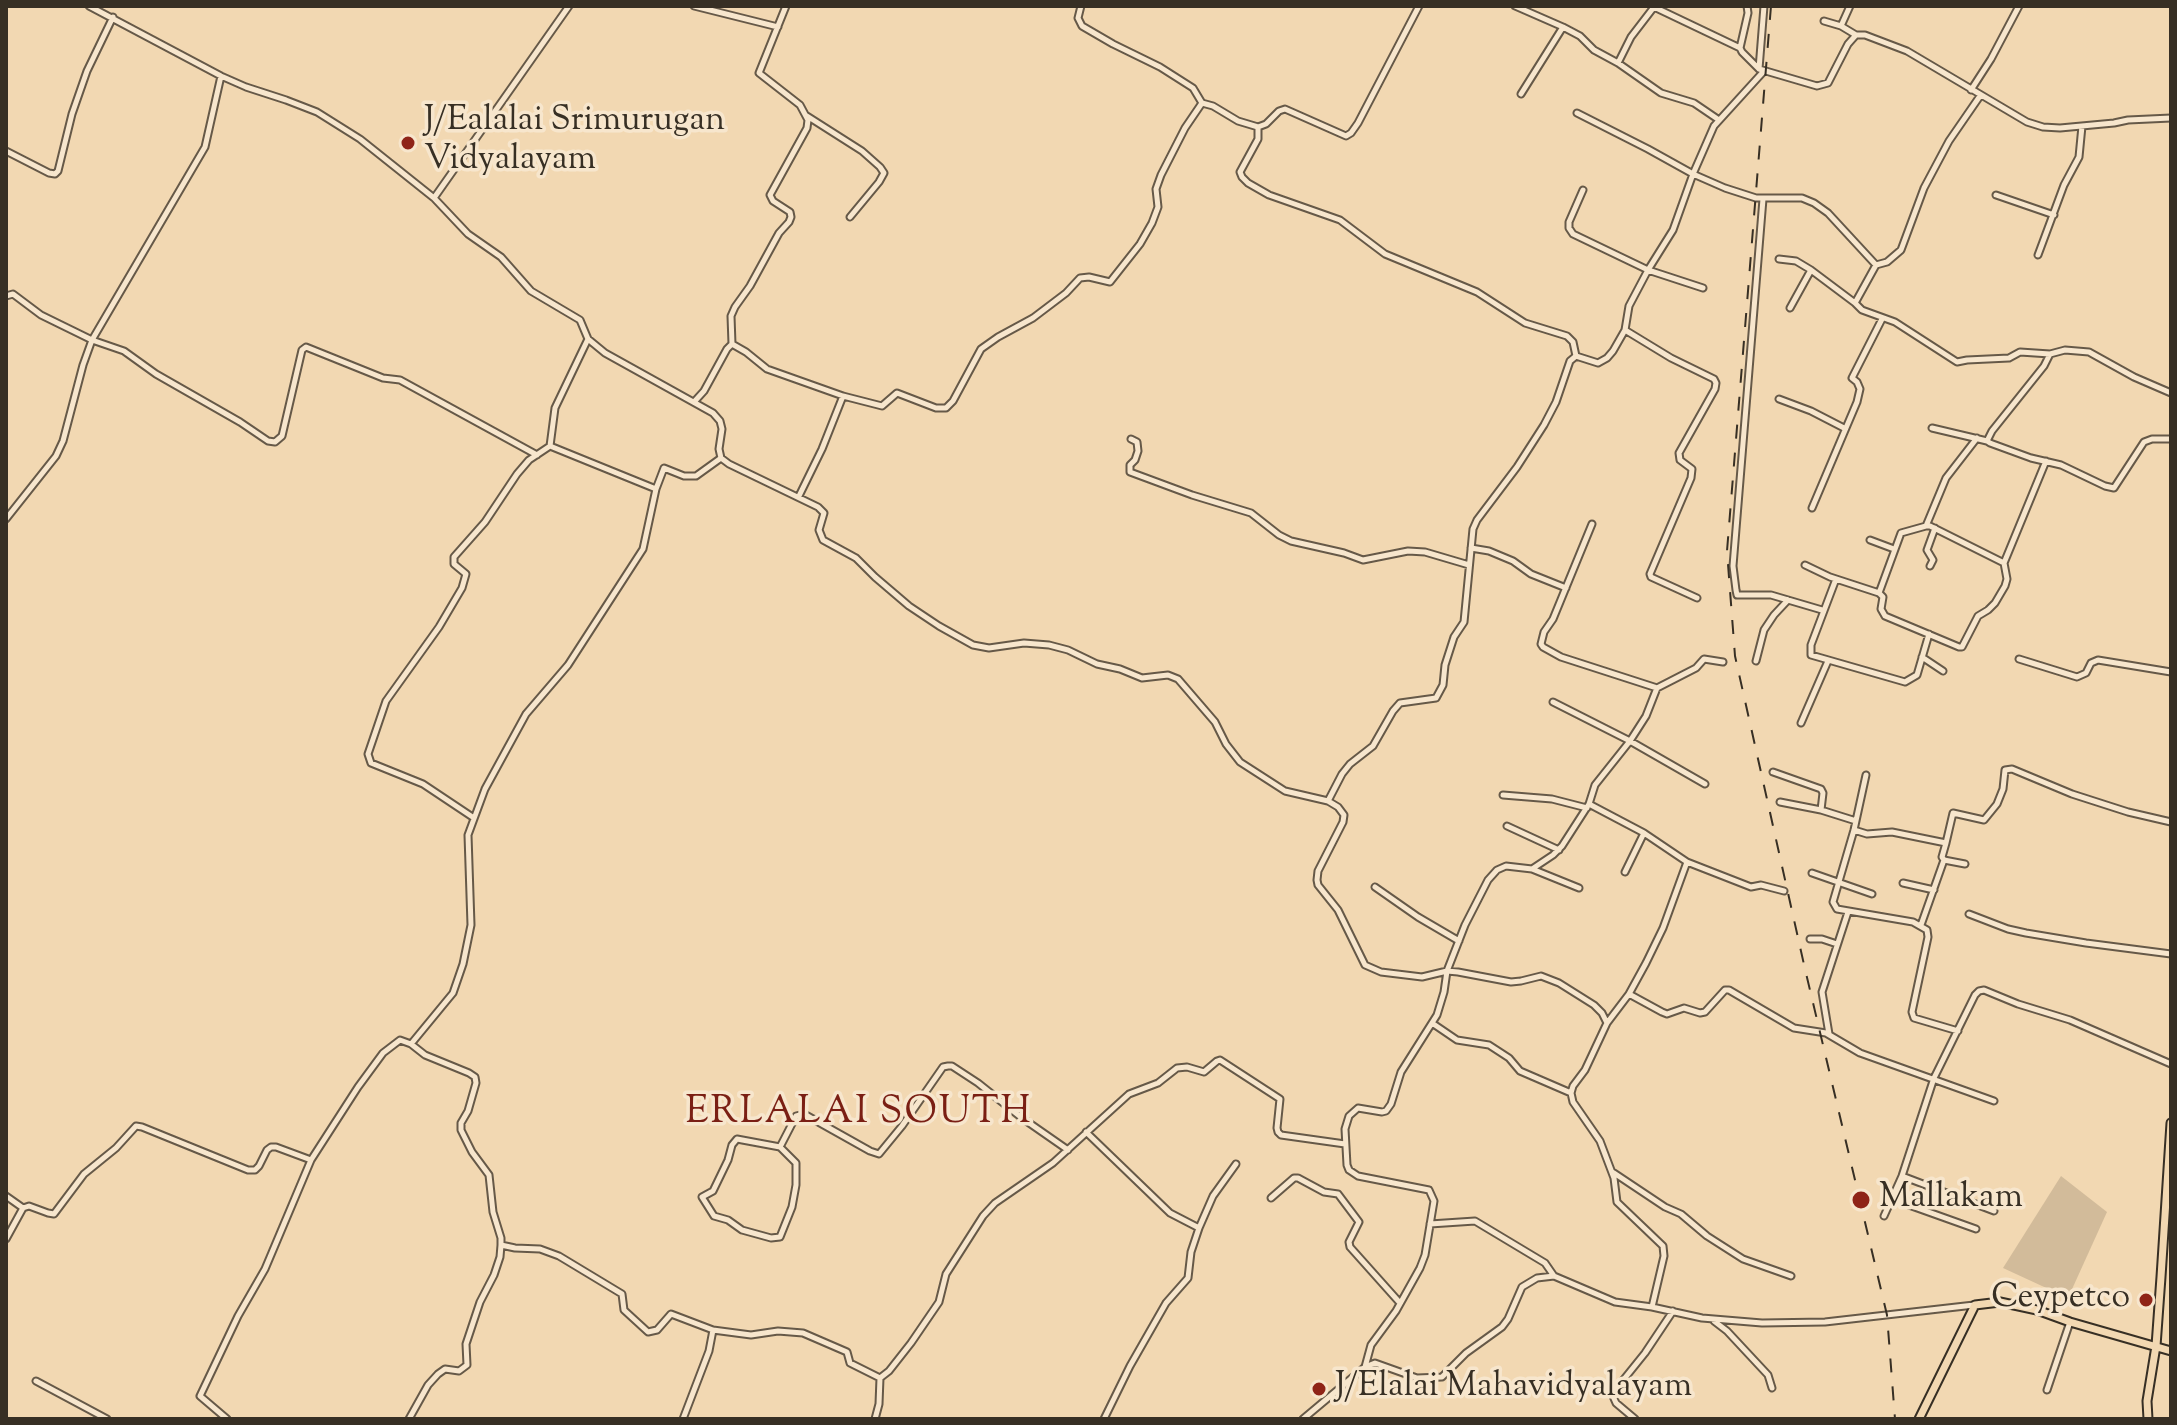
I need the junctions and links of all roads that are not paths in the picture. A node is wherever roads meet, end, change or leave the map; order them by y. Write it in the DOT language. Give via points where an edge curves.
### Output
graph roads {
  1 [pos="89,6"];
  2 [pos="569,6"];
  3 [pos="694,6"];
  4 [pos="786,6"];
  5 [pos="1081,6"];
  6 [pos="1419,6"];
  7 [pos="1515,6"];
  8 [pos="1747,6"];
  9 [pos="1764,6"];
  10 [pos="1850,6"];
  11 [pos="2019,6"];
  12 [pos="113,17"];
  13 [pos="1824,21"];
  14 [pos="1841,26"];
  15 [pos="778,27"];
  16 [pos="1563,27"];
  17 [pos="1856,35"];
  18 [pos="1740,48"];
  19 [pos="1618,63"];
  20 [pos="1762,70"];
  21 [pos="221,76"];
  22 [pos="1971,90"];
  23 [pos="1521,94"];
  24 [pos="1980,96"];
  25 [pos="1202,103"];
  26 [pos="1577,113"];
  27 [pos="806,116"];
  28 [pos="2171,118"];
  29 [pos="1719,120"];
  30 [pos="2082,126"];
  31 [pos="1258,127"];
  32 [pos="6,151"];
  33 [pos="1693,174"];
  34 [pos="1583,190"];
  35 [pos="1996,195"];
  36 [pos="434,198"];
  37 [pos="1763,199"];
  38 [pos="2054,215"];
  39 [pos="850,217"];
  40 [pos="2038,255"];
  41 [pos="1779,259"];
  42 [pos="1876,265"];
  43 [pos="1648,270"];
  44 [pos="1811,270"];
  45 [pos="1703,288"];
  46 [pos="6,296"];
  47 [pos="1855,303"];
  48 [pos="1790,308"];
  49 [pos="1882,319"];
  50 [pos="1625,330"];
  51 [pos="588,339"];
  52 [pos="92,340"];
  53 [pos="732,344"];
  54 [pos="2050,354"];
  55 [pos="1576,356"];
  56 [pos="2171,393"];
  57 [pos="843,396"];
  58 [pos="1779,399"];
  59 [pos="694,402"];
  60 [pos="1844,428"];
  61 [pos="1932,428"];
  62 [pos="1977,438"];
  63 [pos="1131,439"];
  64 [pos="2171,439"];
  65 [pos="1987,441"];
  66 [pos="550,446"];
  67 [pos="537,455"];
  68 [pos="721,458"];
  69 [pos="2046,461"];
  70 [pos="656,489"];
  71 [pos="799,496"];
  72 [pos="1812,508"];
  73 [pos="6,519"];
  74 [pos="1592,524"];
  75 [pos="1926,526"];
  76 [pos="1935,528"];
  77 [pos="1870,540"];
  78 [pos="1471,548"];
  79 [pos="1894,549"];
  80 [pos="2004,563"];
  81 [pos="1469,565"];
  82 [pos="1805,565"];
  83 [pos="1930,566"];
  84 [pos="1836,579"];
  85 [pos="1566,588"];
  86 [pos="1879,593"];
  87 [pos="1697,598"];
  88 [pos="1788,600"];
  89 [pos="1822,610"];
  90 [pos="1929,634"];
  91 [pos="1922,657"];
  92 [pos="2019,659"];
  93 [pos="1756,661"];
  94 [pos="1828,661"];
  95 [pos="1723,662"];
  96 [pos="1943,671"];
  97 [pos="2171,672"];
  98 [pos="1657,688"];
  99 [pos="1553,702"];
  100 [pos="1801,723"];
  101 [pos="1630,741"];
  102 [pos="1773,772"];
  103 [pos="1866,775"];
  104 [pos="1705,784"];
  105 [pos="1503,795"];
  106 [pos="1328,801"];
  107 [pos="1780,802"];
  108 [pos="1588,806"];
  109 [pos="1821,810"];
  110 [pos="474,818"];
  111 [pos="1856,821"];
  112 [pos="2171,822"];
  113 [pos="1507,826"];
  114 [pos="1854,830"];
  115 [pos="1644,833"];
  116 [pos="1946,843"];
  117 [pos="1559,850"];
  118 [pos="1944,860"];
  119 [pos="1687,862"];
  120 [pos="1965,864"];
  121 [pos="1532,869"];
  122 [pos="1625,872"];
  123 [pos="1812,873"];
  124 [pos="1839,882"];
  125 [pos="1903,883"];
  126 [pos="1375,887"];
  127 [pos="1579,888"];
  128 [pos="1934,890"];
  129 [pos="1784,891"];
  130 [pos="1872,894"];
  131 [pos="1848,912"];
  132 [pos="1969,914"];
  133 [pos="1921,925"];
  134 [pos="1810,939"];
  135 [pos="1459,941"];
  136 [pos="1837,944"];
  137 [pos="2171,954"];
  138 [pos="1447,971"];
  139 [pos="1629,994"];
  140 [pos="1432,1023"];
  141 [pos="1607,1023"];
  142 [pos="1958,1031"];
  143 [pos="1829,1035"];
  144 [pos="411,1044"];
  145 [pos="2171,1064"];
  146 [pos="1934,1078"];
  147 [pos="1571,1093"];
  148 [pos="1994,1101"];
  149 [pos="2171,1123"];
  150 [pos="1086,1132"];
  151 [pos="1345,1144"];
  152 [pos="780,1147"];
  153 [pos="1068,1150"];
  154 [pos="311,1160"];
  155 [pos="1236,1164"];
  156 [pos="1613,1173"];
  157 [pos="1902,1176"];
  158 [pos="2169,1183"];
  159 [pos="6,1196"];
  160 [pos="1271,1198"];
  161 [pos="1892,1199"];
  162 [pos="23,1208"];
  163 [pos="1994,1211"];
  164 [pos="1884,1216"];
  165 [pos="1430,1224"];
  166 [pos="1199,1228"];
  167 [pos="1976,1229"];
  168 [pos="6,1239"];
  169 [pos="501,1245"];
  170 [pos="1554,1276"];
  171 [pos="1791,1276"];
  172 [pos="1400,1303"];
  173 [pos="1975,1305"];
  174 [pos="1652,1307"];
  175 [pos="1673,1311"];
  176 [pos="1713,1320"];
  177 [pos="2070,1322"];
  178 [pos="713,1330"];
  179 [pos="2156,1346"];
  180 [pos="2171,1351"];
  181 [pos="1365,1367"];
  182 [pos="880,1378"];
  183 [pos="36,1381"];
  184 [pos="1772,1388"];
  185 [pos="2047,1390"];
  186 [pos="107,1419"];
  187 [pos="227,1419"];
  188 [pos="409,1419"];
  189 [pos="683,1419"];
  190 [pos="875,1419"];
  191 [pos="1104,1419"];
  192 [pos="1303,1419"];
  193 [pos="1635,1419"];
  194 [pos="1919,1419"];
  195 [pos="2148,1419"];
  1 -- 12 [label="street"];
  2 -- 36 [label="street"];
  3 -- 15 [label="street"];
  4 -- 15 [label="street"];
  5 -- 25 [label="street" via="1082,26 1193,88"];
  6 -- 31 [label="street" via="1351,133 1346,136 1285,109"];
  7 -- 16 [label="street"];
  8 -- 18 [label="street"];
  9 -- 20 [label="street"];
  10 -- 14 [label="street"];
  11 -- 22 [label="street"];
  12 -- 21 [label="street"];
  12 -- 32 [label="street" via="87,71 58,171 49,173"];
  13 -- 14 [label="street"];
  14 -- 17 [label="street"];
  15 -- 27 [label="street" via="759,73 800,105"];
  16 -- 19 [label="street"];
  16 -- 23 [label="street"];
  17 -- 20 [label="street" via="1824,86"];
  17 -- 22 [label="street" via="1907,51"];
  18 -- 19 [label="street" via="1654,7"];
  18 -- 20 [label="street"];
  19 -- 29 [label="street" via="1661,93 1694,103"];
  20 -- 29 [label="street"];
  21 -- 36 [label="street" via="317,112"];
  21 -- 52 [label="street" via="205,147"];
  22 -- 24 [label="street"];
  24 -- 30 [label="street" via="2043,127"];
  24 -- 42 [label="street" via="1924,188 1901,250"];
  25 -- 31 [label="street"];
  25 -- 57 [label="street" via="1161,175 1152,223 1110,282 1080,278 1033,318 981,349 946,408 897,393 882,406"];
  26 -- 33 [label="street"];
  27 -- 39 [label="street" via="862,151 884,173"];
  27 -- 53 [label="street" via="807,128 770,195 791,217 731,316"];
  28 -- 30 [label="street"];
  29 -- 33 [label="street"];
  30 -- 38 [label="street" via="2079,157"];
  31 -- 55 [label="street" via="1258,139 1240,172 1248,183 1340,220 1385,254 1477,292 1525,323 1567,336"];
  33 -- 37 [label="street"];
  33 -- 43 [label="street" via="1673,230"];
  34 -- 43 [label="street" via="1569,222 1573,234"];
  35 -- 38 [label="street"];
  36 -- 51 [label="street" via="531,291 580,320"];
  37 -- 42 [label="street" via="1802,198 1814,203"];
  37 -- 88 [label="street" via="1733,566 1737,595"];
  38 -- 40 [label="street"];
  41 -- 44 [label="street"];
  42 -- 47 [label="street"];
  43 -- 45 [label="street"];
  43 -- 50 [label="street" via="1629,306"];
  44 -- 47 [label="street"];
  44 -- 48 [label="street"];
  46 -- 52 [label="street" via="13,294 41,315"];
  47 -- 49 [label="street"];
  49 -- 54 [label="street" via="1957,362 2009,358 2020,352"];
  49 -- 60 [label="street" via="1852,378 1860,389"];
  50 -- 55 [label="street" via="1613,351 1598,363"];
  50 -- 87 [label="street" via="1716,383 1679,453 1693,472 1650,574"];
  51 -- 59 [label="street"];
  51 -- 66 [label="street" via="555,408"];
  52 -- 67 [label="street" via="124,351 268,441 282,436 306,347 400,380"];
  52 -- 73 [label="street" via="56,456"];
  53 -- 57 [label="street" via="767,369"];
  53 -- 59 [label="street"];
  54 -- 56 [label="street" via="2089,352"];
  54 -- 65 [label="street"];
  55 -- 78 [label="street" via="1544,425 1477,520"];
  57 -- 71 [label="street"];
  58 -- 60 [label="street"];
  59 -- 68 [label="street" via="720,421"];
  60 -- 72 [label="street"];
  61 -- 62 [label="street"];
  62 -- 65 [label="street"];
  62 -- 75 [label="street" via="1946,478"];
  63 -- 81 [label="street" via="1138,451 1130,472 1251,513 1291,541 1363,560 1408,551"];
  64 -- 69 [label="street" via="2144,442 2114,488"];
  65 -- 69 [label="street"];
  66 -- 67 [label="street"];
  66 -- 70 [label="street"];
  67 -- 110 [label="street" via="454,557 454,564 466,574 462,588 386,701 368,754 371,763 423,784"];
  68 -- 70 [label="street" via="696,476 664,468"];
  68 -- 71 [label="street"];
  69 -- 80 [label="street"];
  70 -- 110 [label="street" via="643,549 568,665 526,714"];
  71 -- 106 [label="street" via="824,513 819,530 823,540 856,558 939,626 973,645 1049,645 1142,678 1178,679 1240,762 1285,791"];
  74 -- 85 [label="street"];
  75 -- 76 [label="street"];
  75 -- 79 [label="street" via="1901,533"];
  76 -- 80 [label="street"];
  76 -- 83 [label="street" via="1927,550 1933,560"];
  77 -- 79 [label="street"];
  78 -- 81 [label="street"];
  78 -- 85 [label="street" via="1513,561"];
  79 -- 86 [label="street"];
  80 -- 90 [label="street" via="2005,586 1978,616 1962,647"];
  81 -- 106 [label="street" via="1464,622 1454,637 1436,698 1400,703 1373,746 1342,774"];
  82 -- 84 [label="street"];
  84 -- 86 [label="street"];
  84 -- 89 [label="street"];
  85 -- 98 [label="street" via="1544,632 1543,647"];
  86 -- 90 [label="street" via="1885,616"];
  88 -- 89 [label="street"];
  88 -- 93 [label="street" via="1764,630"];
  89 -- 94 [label="street" via="1810,652"];
  90 -- 91 [label="street"];
  91 -- 94 [label="street" via="1917,675 1905,682"];
  91 -- 96 [label="street"];
  92 -- 97 [label="street" via="2077,677 2098,660"];
  94 -- 100 [label="street"];
  95 -- 98 [label="street" via="1704,659"];
  98 -- 101 [label="street"];
  99 -- 101 [label="street"];
  101 -- 104 [label="street"];
  101 -- 108 [label="street" via="1595,785"];
  102 -- 109 [label="street" via="1821,789"];
  103 -- 111 [label="street"];
  105 -- 108 [label="street"];
  106 -- 138 [label="street" via="1344,815 1317,880 1338,910 1359,958 1381,972 1422,977"];
  107 -- 109 [label="street"];
  108 -- 115 [label="street"];
  108 -- 117 [label="street"];
  109 -- 111 [label="street"];
  110 -- 144 [label="street" via="468,835 471,925 463,964 453,993"];
  111 -- 114 [label="street"];
  112 -- 116 [label="street" via="2072,794 2012,769 2005,770 1997,804 1984,820 1953,813"];
  113 -- 117 [label="street"];
  114 -- 116 [label="street"];
  114 -- 124 [label="street"];
  115 -- 119 [label="street"];
  115 -- 122 [label="street"];
  116 -- 118 [label="street"];
  117 -- 121 [label="street"];
  118 -- 120 [label="street"];
  118 -- 128 [label="street"];
  119 -- 129 [label="street" via="1751,887"];
  119 -- 139 [label="street" via="1663,928"];
  121 -- 127 [label="street"];
  121 -- 135 [label="street" via="1497,870"];
  123 -- 124 [label="street"];
  124 -- 130 [label="street"];
  124 -- 131 [label="street" via="1833,902"];
  125 -- 128 [label="street"];
  126 -- 135 [label="street"];
  128 -- 133 [label="street"];
  131 -- 133 [label="street"];
  131 -- 136 [label="street"];
  132 -- 137 [label="street" via="2026,933"];
  133 -- 142 [label="street" via="1928,937 1914,1018"];
  134 -- 136 [label="street"];
  135 -- 138 [label="street"];
  136 -- 143 [label="street" via="1822,992"];
  138 -- 140 [label="street"];
  138 -- 141 [label="street" via="1511,982 1541,976 1594,1005"];
  139 -- 141 [label="street"];
  139 -- 143 [label="street" via="1667,1014 1684,1008 1700,1013 1725,990 1794,1028"];
  140 -- 147 [label="street" via="1457,1040 1489,1045 1520,1071"];
  140 -- 151 [label="street" via="1401,1072 1388,1109 1353,1111"];
  141 -- 147 [label="street"];
  142 -- 145 [label="street" via="1975,995 1984,990"];
  142 -- 146 [label="street"];
  143 -- 146 [label="street" via="1860,1053"];
  144 -- 154 [label="street" via="400,1040 383,1053"];
  144 -- 169 [label="street" via="475,1077 461,1130 489,1175"];
  146 -- 148 [label="street"];
  146 -- 157 [label="street"];
  147 -- 156 [label="street"];
  149 -- 158 [label="main road"];
  150 -- 151 [label="street" via="1129,1094 1158,1083 1177,1068 1204,1072 1220,1060 1280,1099 1281,1135"];
  150 -- 153 [label="street"];
  150 -- 166 [label="street" via="1170,1213"];
  151 -- 165 [label="street" via="1349,1170 1358,1176 1429,1190 1434,1201"];
  152 -- 152 [label="street" via="796,1163 792,1207 780,1237 742,1230 714,1216 702,1197 713,1191 737,1139"];
  152 -- 153 [label="street" via="796,1116 804,1114 879,1154 943,1067 952,1066"];
  153 -- 182 [label="street" via="983,1216 946,1274 939,1302"];
  154 -- 162 [label="street" via="271,1147 259,1166 248,1170 136,1126 84,1174 54,1214"];
  154 -- 187 [label="street" via="265,1269 200,1396"];
  155 -- 166 [label="street"];
  156 -- 171 [label="street" via="1743,1259"];
  156 -- 174 [label="street" via="1617,1202 1663,1246"];
  157 -- 161 [label="street"];
  157 -- 163 [label="street"];
  158 -- 179 [label="main road"];
  159 -- 162 [label="street"];
  160 -- 172 [label="street" via="1294,1178 1338,1194 1359,1222 1350,1247"];
  161 -- 164 [label="street"];
  161 -- 167 [label="street"];
  162 -- 168 [label="street"];
  165 -- 170 [label="street" via="1475,1221 1545,1263"];
  165 -- 172 [label="street" via="1425,1255"];
  166 -- 191 [label="street" via="1188,1278 1166,1303"];
  169 -- 178 [label="street" via="559,1256 622,1294 624,1310 648,1332 671,1314"];
  169 -- 188 [label="street" via="466,1344 467,1365 438,1374"];
  170 -- 174 [label="street" via="1615,1302"];
  170 -- 181 [label="street" via="1522,1287 1505,1323 1442,1377 1417,1378 1375,1363"];
  172 -- 181 [label="street" via="1371,1345"];
  173 -- 176 [label="street" via="1825,1322"];
  173 -- 177 [label="main road" via="2000,1302"];
  173 -- 194 [label="main road"];
  174 -- 175 [label="street"];
  175 -- 176 [label="street"];
  175 -- 193 [label="street" via="1612,1394"];
  176 -- 184 [label="street" via="1768,1375"];
  177 -- 179 [label="main road"];
  177 -- 185 [label="street"];
  178 -- 182 [label="street" via="803,1333 847,1352 850,1363"];
  178 -- 189 [label="street"];
  179 -- 180 [label="main road"];
  179 -- 195 [label="main road"];
  181 -- 192 [label="street"];
  182 -- 190 [label="street"];
  183 -- 186 [label="street"];
}
